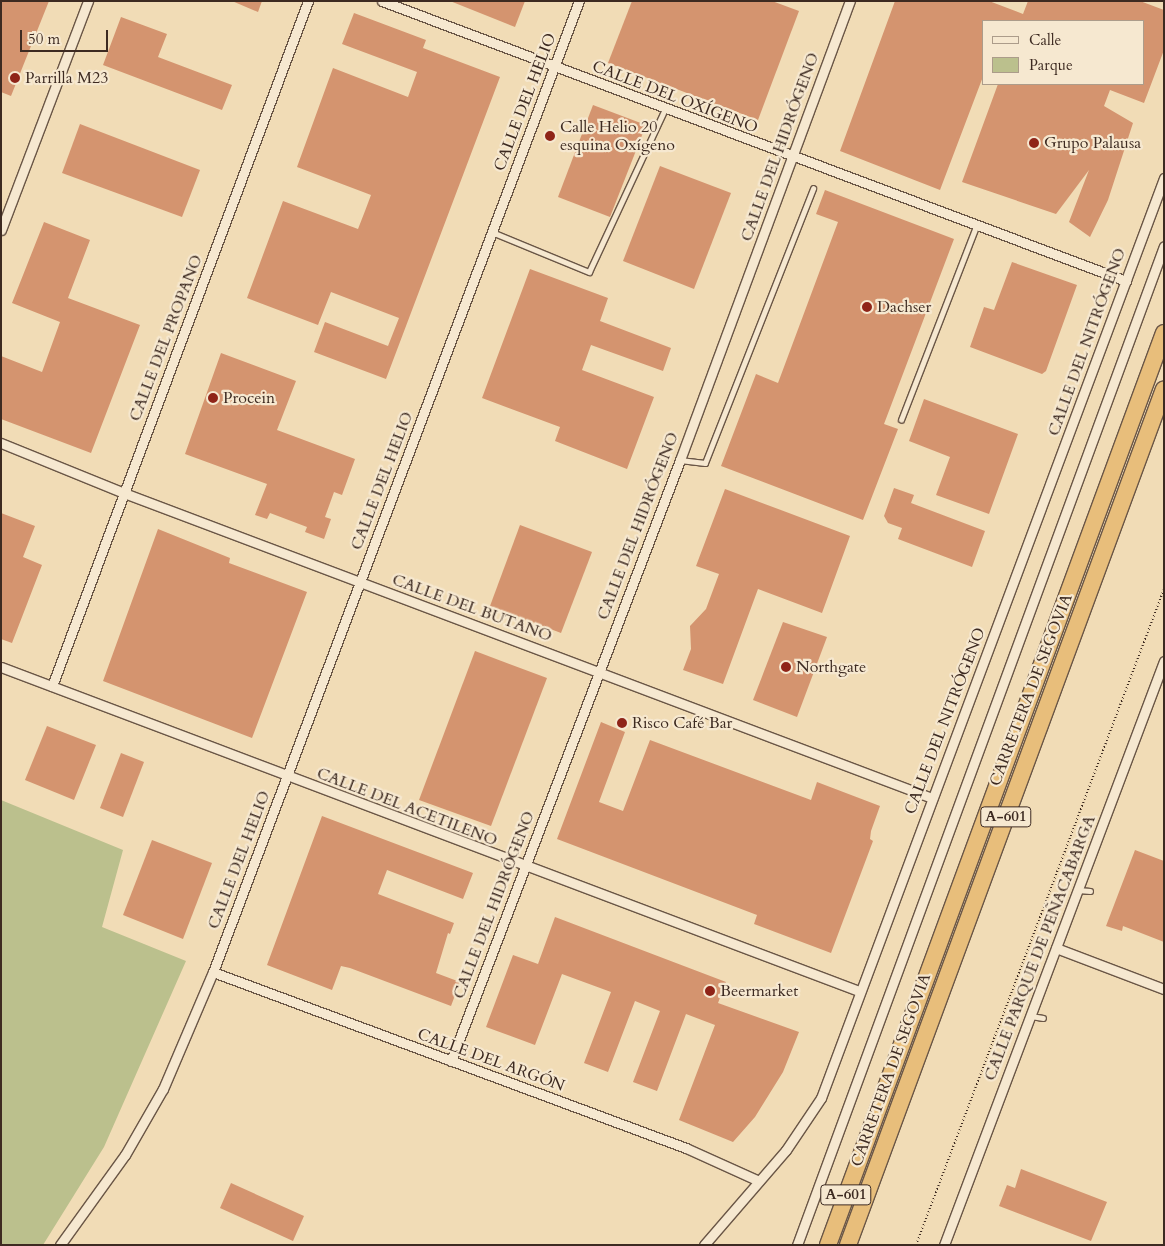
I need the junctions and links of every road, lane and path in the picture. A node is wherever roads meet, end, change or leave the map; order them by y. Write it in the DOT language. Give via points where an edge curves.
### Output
graph roads {
  1 [pos="88,1"];
  2 [pos="308,1"];
  3 [pos="382,1"];
  4 [pos="579,1"];
  5 [pos="850,1"];
  6 [pos="554,67"];
  7 [pos="665,109"];
  8 [pos="791,157"];
  9 [pos="1164,178"];
  10 [pos="813,189"];
  11 [pos="977,224"];
  12 [pos="1,230"];
  13 [pos="492,232"];
  14 [pos="1164,246"];
  15 [pos="1126,281"];
  16 [pos="1164,334"];
  17 [pos="1164,389"];
  18 [pos="901,420"];
  19 [pos="1,443"];
  20 [pos="680,460"];
  21 [pos="124,493"];
  22 [pos="360,582"];
  23 [pos="1164,589"];
  24 [pos="1164,660"];
  25 [pos="1,667"];
  26 [pos="598,670"];
  27 [pos="52,686"];
  28 [pos="286,778"];
  29 [pos="932,798"];
  30 [pos="526,868"];
  31 [pos="1078,890"];
  32 [pos="1090,891"];
  33 [pos="1056,948"];
  34 [pos="213,972"];
  35 [pos="1164,989"];
  36 [pos="859,991"];
  37 [pos="1031,1016"];
  38 [pos="1043,1018"];
  39 [pos="451,1061"];
  40 [pos="757,1180"];
  41 [pos="60,1245"];
  42 [pos="704,1245"];
  43 [pos="797,1245"];
  44 [pos="828,1245"];
  45 [pos="848,1245"];
  46 [pos="916,1245"];
  47 [pos="944,1245"];
  1 -- 12 [label="street"];
  2 -- 21 [label="street, CALLE DEL PROPANO"];
  3 -- 6 [label="street, CALLE DEL OXÍGENO"];
  4 -- 6 [label="street, CALLE DEL HELIO"];
  5 -- 8 [label="street, CALLE DEL HIDRÓGENO"];
  6 -- 7 [label="street, CALLE DEL OXÍGENO"];
  6 -- 13 [label="street, CALLE DEL HELIO"];
  7 -- 8 [label="street, CALLE DEL OXÍGENO"];
  7 -- 13 [label="lane" via="589,272"];
  8 -- 11 [label="street, CALLE DEL OXÍGENO"];
  8 -- 20 [label="street, CALLE DEL HIDRÓGENO"];
  9 -- 15 [label="street, CALLE DEL NITRÓGENO"];
  10 -- 20 [label="lane" via="705,464"];
  11 -- 15 [label="street, CALLE DEL OXÍGENO"];
  11 -- 18 [label="lane"];
  13 -- 22 [label="street, CALLE DEL HELIO"];
  14 -- 43 [label="street"];
  15 -- 29 [label="street, CALLE DEL NITRÓGENO"];
  16 -- 44 [label="highway, CARRETERA DE SEGOVIA / A-601"];
  17 -- 45 [label="highway, CARRETERA DE SEGOVIA / A-601"];
  19 -- 21 [label="street, CALLE DEL BUTANO"];
  20 -- 26 [label="street, CALLE DEL HIDRÓGENO"];
  21 -- 22 [label="street, CALLE DEL BUTANO"];
  21 -- 27 [label="street, CALLE DEL PROPANO"];
  22 -- 26 [label="street, CALLE DEL BUTANO"];
  22 -- 28 [label="street, CALLE DEL HELIO"];
  23 -- 46 [label="path"];
  24 -- 31 [label="street, CALLE PARQUE DE PEÑACABARGA"];
  25 -- 27 [label="street, CALLE DEL ACETILENO"];
  26 -- 29 [label="street, CALLE DEL BUTANO"];
  26 -- 30 [label="street, CALLE DEL HIDRÓGENO"];
  27 -- 28 [label="street, CALLE DEL ACETILENO"];
  28 -- 30 [label="street, CALLE DEL ACETILENO"];
  28 -- 34 [label="street, CALLE DEL HELIO"];
  29 -- 36 [label="street, CALLE DEL NITRÓGENO"];
  30 -- 36 [label="street, CALLE DEL ACETILENO"];
  30 -- 39 [label="street, CALLE DEL HIDRÓGENO"];
  31 -- 32 [label="lane"];
  31 -- 33 [label="street, CALLE PARQUE DE PEÑACABARGA"];
  33 -- 35 [label="street"];
  33 -- 37 [label="street, CALLE PARQUE DE PEÑACABARGA"];
  34 -- 39 [label="street, CALLE DEL ARGÓN"];
  34 -- 41 [label="street, CALLE DEL HELIO" via="162,1089 125,1154"];
  36 -- 40 [label="street, CALLE DEL NITRÓGENO" via="821,1098 786,1150"];
  37 -- 38 [label="lane"];
  37 -- 47 [label="street, CALLE PARQUE DE PEÑACABARGA"];
  39 -- 40 [label="street, CALLE DEL ARGÓN" via="686,1148"];
  40 -- 42 [label="street, CALLE DEL NITRÓGENO"];
}
